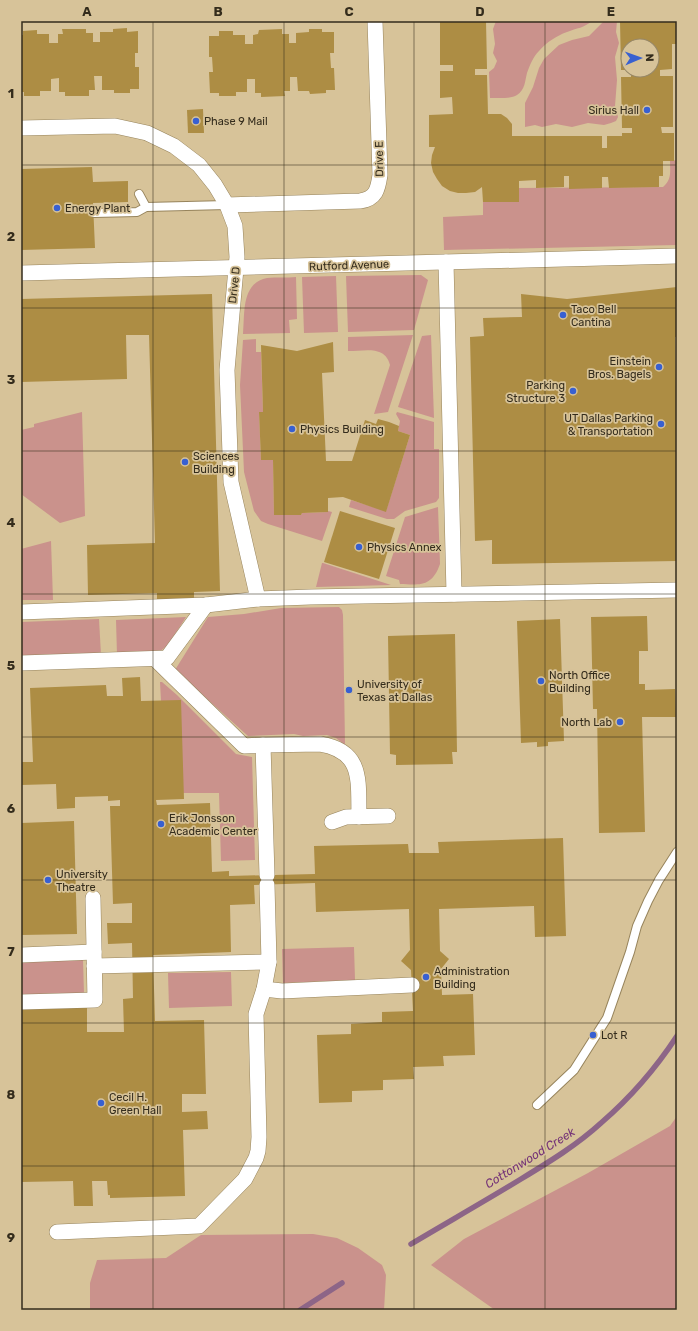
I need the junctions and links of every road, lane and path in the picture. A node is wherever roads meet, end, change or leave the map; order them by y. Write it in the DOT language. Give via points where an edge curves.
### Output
graph roads {
  1 [pos="375,21"];
  2 [pos="21,128"];
  3 [pos="139,194"];
  4 [pos="227,205"];
  5 [pos="146,206"];
  6 [pos="94,213"];
  7 [pos="677,256"];
  8 [pos="446,262"];
  9 [pos="236,268"];
  10 [pos="21,273"];
  11 [pos="677,590"];
  12 [pos="454,594"];
  13 [pos="258,599"];
  14 [pos="206,605"];
  15 [pos="21,612"];
  16 [pos="155,659"];
  17 [pos="21,663"];
  18 [pos="263,745"];
  19 [pos="388,816"];
  20 [pos="359,817"];
  21 [pos="332,822"];
  22 [pos="677,852"];
  23 [pos="92,898"];
  24 [pos="21,954"];
  25 [pos="94,959"];
  26 [pos="269,962"];
  27 [pos="412,985"];
  28 [pos="264,989"];
  29 [pos="21,1002"];
  30 [pos="537,1105"];
  31 [pos="57,1232"];
  1 -- 4 [label="street, Drive E" via="380,175 374,195 368,200 360,201"];
  2 -- 4 [label="street, Drive D" via="115,126 147,133 174,146 194,161 215,185"];
  3 -- 5 [label="lane"];
  4 -- 5 [label="lane"];
  4 -- 9 [label="street, Drive D" via="235,226"];
  5 -- 6 [label="lane" via="137,212"];
  7 -- 8 [label="street, Rutford Avenue"];
  8 -- 9 [label="street, Rutford Avenue"];
  8 -- 12 [label="street"];
  9 -- 10 [label="street, Rutford Avenue"];
  9 -- 13 [label="street, Drive D" via="227,370 231,482"];
  11 -- 12 [label="street"];
  12 -- 13 [label="street"];
  13 -- 14 [label="street"];
  14 -- 15 [label="street"];
  14 -- 16 [label="street" via="167,658"];
  16 -- 17 [label="street"];
  16 -- 18 [label="street" via="244,746"];
  18 -- 20 [label="street" via="320,744 345,754 356,769"];
  18 -- 26 [label="street"];
  19 -- 20 [label="street"];
  20 -- 21 [label="street" via="346,817"];
  22 -- 30 [label="lane" via="648,901 637,926 607,1018 574,1070"];
  23 -- 25 [label="street"];
  24 -- 25 [label="street"];
  25 -- 26 [label="street"];
  25 -- 29 [label="street" via="95,1000"];
  26 -- 28 [label="street"];
  27 -- 28 [label="street"];
  28 -- 31 [label="street" via="256,1014 258,1151 245,1179 199,1226"];
}
